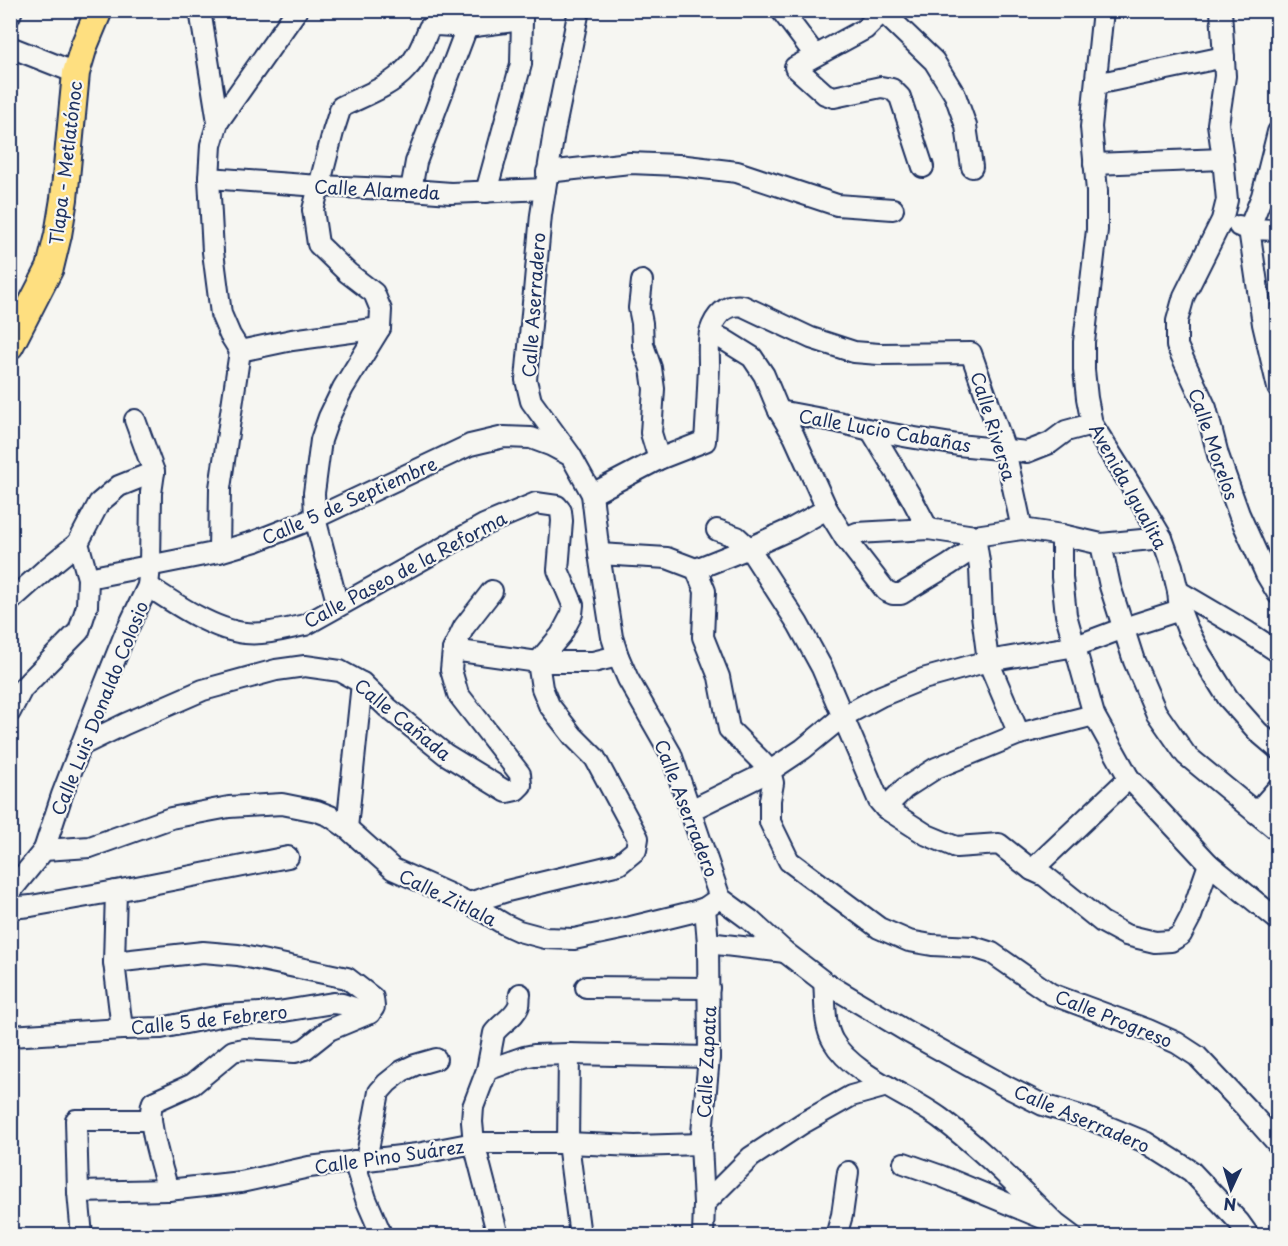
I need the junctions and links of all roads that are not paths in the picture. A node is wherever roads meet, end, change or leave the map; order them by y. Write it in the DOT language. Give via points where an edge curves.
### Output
graph roads {
  1 [pos="12,10"];
  2 [pos="99,10"];
  3 [pos="200,10"];
  4 [pos="297,10"];
  5 [pos="579,10"];
  6 [pos="782,10"];
  7 [pos="1221,10"];
  8 [pos="883,11"];
  9 [pos="1099,13"];
  10 [pos="10,15"];
  11 [pos="522,15"];
  12 [pos="466,27"];
  13 [pos="10,47"];
  14 [pos="815,55"];
  15 [pos="1224,57"];
  16 [pos="76,73"];
  17 [pos="1096,84"];
  18 [pos="218,122"];
  19 [pos="1277,135"];
  20 [pos="1223,159"];
  21 [pos="1094,164"];
  22 [pos="923,167"];
  23 [pos="972,167"];
  24 [pos="209,178"];
  25 [pos="546,180"];
  26 [pos="319,186"];
  27 [pos="411,190"];
  28 [pos="486,192"];
  29 [pos="893,209"];
  30 [pos="1222,220"];
  31 [pos="1248,229"];
  32 [pos="1278,230"];
  33 [pos="642,281"];
  34 [pos="20,318"];
  35 [pos="380,328"];
  36 [pos="710,333"];
  37 [pos="10,346"];
  38 [pos="240,351"];
  39 [pos="1278,388"];
  40 [pos="779,411"];
  41 [pos="135,420"];
  42 [pos="1092,424"];
  43 [pos="872,430"];
  44 [pos="1005,450"];
  45 [pos="571,456"];
  46 [pos="659,459"];
  47 [pos="154,472"];
  48 [pos="592,494"];
  49 [pos="827,509"];
  50 [pos="315,518"];
  51 [pos="928,529"];
  52 [pos="1022,529"];
  53 [pos="717,530"];
  54 [pos="1062,535"];
  55 [pos="846,538"];
  56 [pos="1162,538"];
  57 [pos="975,541"];
  58 [pos="78,543"];
  59 [pos="1101,544"];
  60 [pos="749,548"];
  61 [pos="219,552"];
  62 [pos="598,554"];
  63 [pos="696,569"];
  64 [pos="149,576"];
  65 [pos="88,578"];
  66 [pos="492,591"];
  67 [pos="1278,594"];
  68 [pos="10,601"];
  69 [pos="1179,601"];
  70 [pos="338,606"];
  71 [pos="1124,628"];
  72 [pos="1076,646"];
  73 [pos="453,650"];
  74 [pos="1278,652"];
  75 [pos="618,656"];
  76 [pos="988,661"];
  77 [pos="538,662"];
  78 [pos="363,683"];
  79 [pos="10,712"];
  80 [pos="1094,715"];
  81 [pos="843,717"];
  82 [pos="1019,734"];
  83 [pos="82,745"];
  84 [pos="1278,750"];
  85 [pos="770,771"];
  86 [pos="1129,778"];
  87 [pos="1278,788"];
  88 [pos="885,808"];
  89 [pos="689,811"];
  90 [pos="1256,813"];
  91 [pos="347,828"];
  92 [pos="1278,831"];
  93 [pos="44,850"];
  94 [pos="288,857"];
  95 [pos="1209,864"];
  96 [pos="1032,870"];
  97 [pos="116,891"];
  98 [pos="10,892"];
  99 [pos="469,903"];
  100 [pos="712,903"];
  101 [pos="10,908"];
  102 [pos="1278,920"];
  103 [pos="708,943"];
  104 [pos="785,952"];
  105 [pos="114,962"];
  106 [pos="824,982"];
  107 [pos="586,987"];
  108 [pos="709,988"];
  109 [pos="520,994"];
  110 [pos="370,1013"];
  111 [pos="122,1029"];
  112 [pos="11,1037"];
  113 [pos="569,1054"];
  114 [pos="709,1057"];
  115 [pos="436,1059"];
  116 [pos="487,1070"];
  117 [pos="887,1086"];
  118 [pos="151,1120"];
  119 [pos="474,1143"];
  120 [pos="568,1143"];
  121 [pos="701,1143"];
  122 [pos="1278,1144"];
  123 [pos="360,1161"];
  124 [pos="904,1163"];
  125 [pos="848,1172"];
  126 [pos="168,1190"];
  127 [pos="78,1192"];
  128 [pos="704,1204"];
  129 [pos="1056,1224"];
  130 [pos="82,1236"];
  131 [pos="382,1236"];
  132 [pos="498,1236"];
  133 [pos="580,1236"];
  134 [pos="703,1236"];
  135 [pos="836,1236"];
  136 [pos="1072,1236"];
  137 [pos="1248,1236"];
  1 -- 10 [label="street"];
  2 -- 16 [label="main road, Tlapa - Metlatónoc"];
  3 -- 18 [label="street"];
  4 -- 18 [label="street"];
  5 -- 25 [label="street, Calle Aserradero"];
  6 -- 14 [label="street"];
  7 -- 15 [label="street, Calle Morelos"];
  8 -- 14 [label="street" via="865,28"];
  8 -- 23 [label="street" via="934,61 955,95 966,126"];
  9 -- 17 [label="street, Avenida Igualita"];
  11 -- 12 [label="street"];
  11 -- 28 [label="street" via="521,64"];
  12 -- 26 [label="street" via="429,28 406,70 341,107"];
  12 -- 27 [label="street" via="416,162"];
  13 -- 16 [label="street"];
  14 -- 22 [label="street" via="795,67 825,94 834,97 881,87 892,89 900,97"];
  15 -- 17 [label="street"];
  15 -- 20 [label="street, Calle Morelos" via="1218,124"];
  16 -- 34 [label="main road, Tlapa - Metlatónoc" via="58,235 50,268"];
  17 -- 21 [label="street, Avenida Igualita" via="1091,126"];
  18 -- 24 [label="street" via="211,145"];
  19 -- 31 [label="street" via="1262,196"];
  20 -- 21 [label="street"];
  20 -- 30 [label="street, Calle Morelos" via="1227,200"];
  21 -- 42 [label="street, Avenida Igualita" via="1097,230 1084,342"];
  24 -- 26 [label="street, Calle Alameda"];
  24 -- 38 [label="street" via="221,314"];
  25 -- 28 [label="street, Calle Alameda"];
  25 -- 29 [label="street, Calle Alameda" via="630,163 690,166 737,172 837,205"];
  25 -- 45 [label="street, Calle Aserradero" via="526,380 531,401"];
  26 -- 27 [label="street, Calle Alameda"];
  26 -- 35 [label="street" via="313,210 318,244 374,293 381,310"];
  27 -- 28 [label="street, Calle Alameda"];
  30 -- 31 [label="street"];
  30 -- 67 [label="street, Calle Morelos" via="1184,296 1177,321 1177,346 1206,408 1239,514"];
  31 -- 32 [label="street"];
  31 -- 39 [label="street"];
  33 -- 46 [label="street" via="639,308 654,389 651,433"];
  34 -- 37 [label="main road, Tlapa - Metlatónoc"];
  35 -- 38 [label="street"];
  35 -- 50 [label="street" via="328,417 314,493"];
  36 -- 40 [label="street" via="752,357"];
  36 -- 44 [label="street, Calle Riversa" via="719,315 735,304 811,338 854,352 971,353"];
  36 -- 46 [label="street" via="705,441"];
  38 -- 61 [label="street" via="219,488"];
  40 -- 43 [label="street, Calle Lucio Cabañas"];
  40 -- 49 [label="street"];
  41 -- 47 [label="street"];
  42 -- 44 [label="street, Calle Lucio Cabañas" via="1066,431 1027,452"];
  42 -- 56 [label="street, Avenida Igualita"];
  43 -- 44 [label="street, Calle Lucio Cabañas"];
  43 -- 51 [label="street"];
  44 -- 52 [label="street, Calle Riversa"];
  45 -- 48 [label="street, Calle Aserradero"];
  45 -- 50 [label="street, Calle 5 de Septiembre" via="531,438 504,437 470,445"];
  46 -- 48 [label="street"];
  47 -- 58 [label="street" via="119,486 99,503"];
  47 -- 64 [label="street"];
  48 -- 62 [label="street, Calle Aserradero"];
  49 -- 55 [label="street"];
  49 -- 60 [label="street"];
  50 -- 61 [label="street, Calle 5 de Septiembre"];
  50 -- 70 [label="street"];
  51 -- 55 [label="street" via="857,533"];
  51 -- 57 [label="street"];
  52 -- 54 [label="street"];
  52 -- 57 [label="street"];
  53 -- 60 [label="street" via="737,537"];
  54 -- 59 [label="street"];
  54 -- 72 [label="street" via="1066,615"];
  55 -- 57 [label="street" via="886,591 893,594 901,594 949,566"];
  56 -- 59 [label="street"];
  56 -- 69 [label="street, Avenida Igualita"];
  57 -- 76 [label="street"];
  58 -- 65 [label="street"];
  58 -- 68 [label="street"];
  59 -- 71 [label="street"];
  60 -- 63 [label="street"];
  60 -- 81 [label="street" via="798,624"];
  61 -- 64 [label="street, Calle 5 de Septiembre"];
  62 -- 63 [label="street" via="667,558"];
  62 -- 75 [label="street, Calle Aserradero"];
  63 -- 85 [label="street" via="705,591 703,637 719,677 729,729"];
  64 -- 65 [label="street, Calle 5 de Septiembre"];
  64 -- 70 [label="street, Calle Paseo de la Reforma" via="171,602 224,628 245,633 305,625"];
  64 -- 83 [label="street, Calle Luis Donaldo Colosio"];
  65 -- 79 [label="street" via="87,606 79,631 22,689"];
  66 -- 73 [label="street" via="464,627"];
  69 -- 71 [label="street"];
  69 -- 74 [label="street" via="1246,631"];
  69 -- 84 [label="street, Avenida Igualita" via="1187,628 1228,698"];
  70 -- 77 [label="street, Calle Paseo de la Reforma" via="484,525 536,503 557,506 562,521 558,570 573,605 572,614 561,635"];
  71 -- 72 [label="street"];
  71 -- 90 [label="street" via="1156,712 1186,755"];
  72 -- 76 [label="street"];
  72 -- 80 [label="street"];
  73 -- 77 [label="street"];
  73 -- 78 [label="street, Calle Cañada" via="451,670 458,694 520,774 521,785 516,790 507,792 445,754"];
  75 -- 77 [label="street" via="593,662"];
  75 -- 89 [label="street, Calle Aserradero" via="671,754"];
  76 -- 81 [label="street" via="923,680"];
  76 -- 82 [label="street"];
  77 -- 99 [label="street" via="549,705 595,758 638,837 636,850 619,864"];
  78 -- 83 [label="street, Calle Cañada" via="340,671 305,666 276,670 203,690"];
  78 -- 91 [label="street"];
  80 -- 82 [label="street"];
  80 -- 86 [label="street"];
  81 -- 85 [label="street"];
  81 -- 88 [label="street"];
  82 -- 88 [label="street" via="936,768 905,788"];
  83 -- 93 [label="street, Calle Luis Donaldo Colosio"];
  85 -- 89 [label="street"];
  85 -- 122 [label="street, Calle Progreso" via="770,822 789,861 879,928 909,941 973,947 992,953 1051,994 1177,1043 1197,1056"];
  86 -- 95 [label="street"];
  86 -- 96 [label="street"];
  87 -- 90 [label="street"];
  88 -- 96 [label="street" via="927,835 956,847 999,844"];
  89 -- 100 [label="street, Calle Aserradero"];
  90 -- 92 [label="street"];
  91 -- 93 [label="street, Calle Zitlala" via="330,816 294,806 229,807 171,818 90,847"];
  91 -- 99 [label="street, Calle Zitlala" via="393,869"];
  93 -- 98 [label="street, Calle Luis Donaldo Colosio"];
  94 -- 97 [label="street"];
  95 -- 96 [label="street" via="1181,934 1171,941 1155,942 1126,935 1102,922"];
  95 -- 102 [label="street"];
  97 -- 101 [label="street"];
  97 -- 105 [label="street"];
  99 -- 100 [label="street, Calle Zitlala" via="519,932 574,939 692,912"];
  100 -- 103 [label="street, Calle Zapata"];
  100 -- 104 [label="street, Calle Aserradero" via="750,920"];
  103 -- 104 [label="street"];
  103 -- 108 [label="street, Calle Zapata"];
  104 -- 106 [label="street, Calle Aserradero"];
  105 -- 110 [label="street" via="202,952 290,965 347,978 373,998"];
  105 -- 111 [label="street"];
  106 -- 117 [label="street" via="832,1041 850,1062"];
  106 -- 137 [label="street, Calle Aserradero" via="1043,1105 1145,1142 1191,1171"];
  107 -- 108 [label="street"];
  108 -- 114 [label="street, Calle Zapata"];
  109 -- 116 [label="street" via="515,1013 494,1033"];
  110 -- 111 [label="street, Calle 5 de Febrero" via="333,1003 225,1015 161,1028"];
  110 -- 118 [label="street" via="329,1030 295,1052 244,1048 233,1051 193,1084 153,1102"];
  111 -- 112 [label="street, Calle 5 de Febrero"];
  113 -- 114 [label="street"];
  113 -- 116 [label="street" via="534,1055"];
  113 -- 120 [label="street"];
  114 -- 121 [label="street, Calle Zapata"];
  115 -- 123 [label="street" via="402,1071 379,1092"];
  116 -- 119 [label="street" via="473,1107"];
  117 -- 128 [label="street" via="851,1096 803,1123 751,1157"];
  117 -- 129 [label="street" via="938,1116"];
  118 -- 126 [label="street"];
  118 -- 127 [label="street" via="76,1120"];
  119 -- 120 [label="street, Calle Pino Suárez"];
  119 -- 123 [label="street, Calle Pino Suárez"];
  119 -- 132 [label="street"];
  120 -- 121 [label="street, Calle Pino Suárez"];
  120 -- 133 [label="street"];
  121 -- 128 [label="street, Calle Zapata"];
  123 -- 126 [label="street, Calle Pino Suárez"];
  123 -- 131 [label="street" via="366,1199"];
  124 -- 129 [label="street"];
  125 -- 135 [label="street"];
  126 -- 127 [label="street, Calle Pino Suárez"];
  127 -- 130 [label="street"];
  128 -- 134 [label="street, Calle Zapata"];
  129 -- 136 [label="street"];
}
